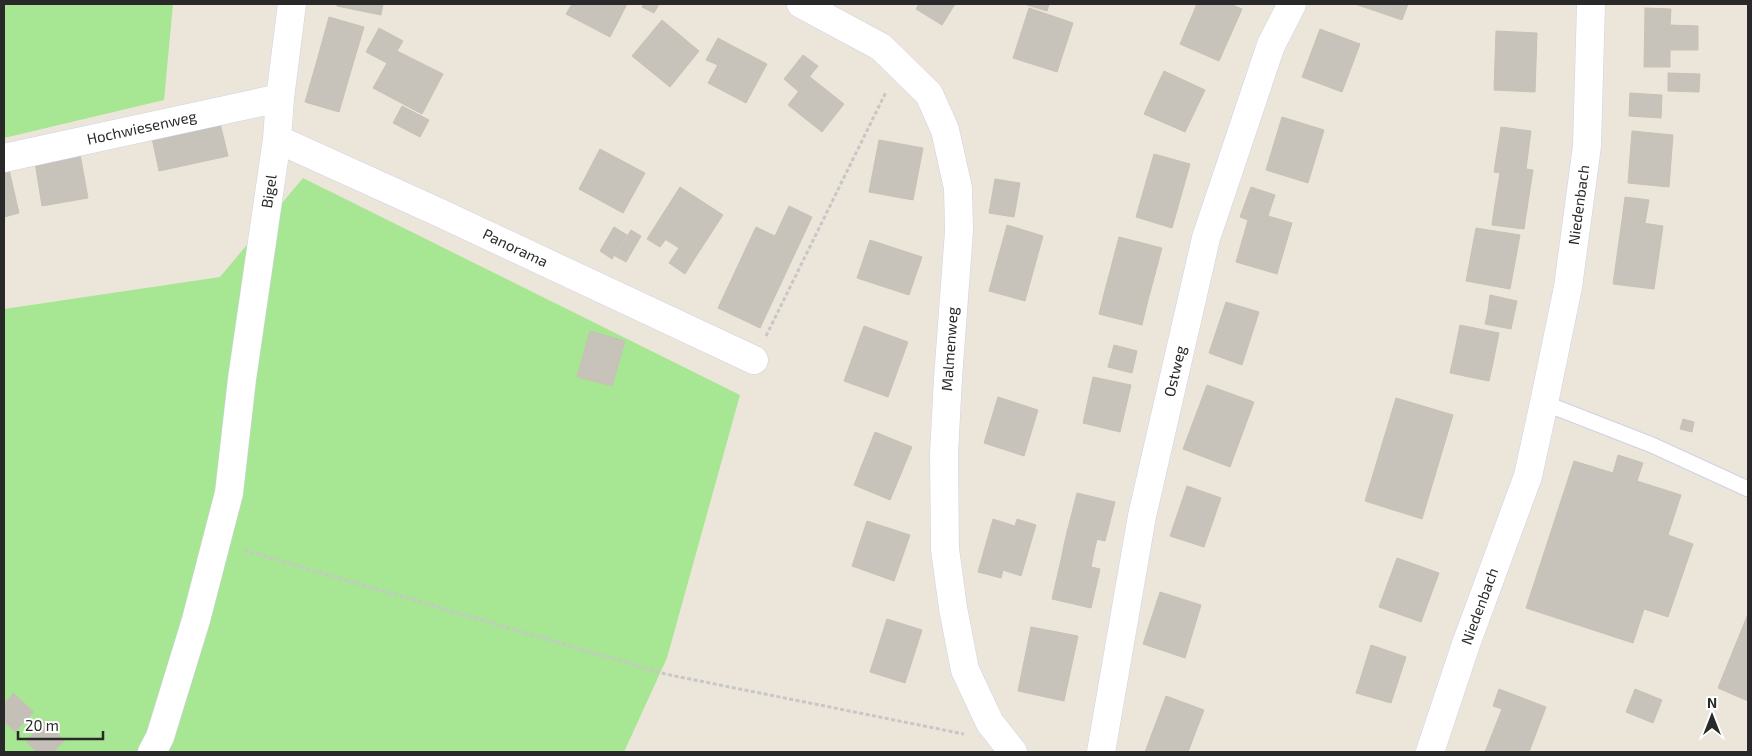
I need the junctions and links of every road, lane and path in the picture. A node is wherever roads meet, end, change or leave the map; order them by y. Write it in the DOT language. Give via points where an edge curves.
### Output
graph roads {
  1 [pos="292,4"];
  2 [pos="801,4"];
  3 [pos="1292,4"];
  4 [pos="1591,4"];
  5 [pos="900,65"];
  6 [pos="280,98"];
  7 [pos="277,139"];
  8 [pos="4,158"];
  9 [pos="754,360"];
  10 [pos="1544,402"];
  11 [pos="1748,489"];
  12 [pos="217,542"];
  13 [pos="1009,747"];
  14 [pos="152,752"];
  15 [pos="1101,752"];
  16 [pos="1430,752"];
  1 -- 6 [label="street, Bigel"];
  2 -- 5 [label="street, Malmenweg" via="881,47"];
  3 -- 15 [label="street, Ostweg" via="1271,45 1206,238 1142,516"];
  4 -- 10 [label="street, Niedenbach" via="1587,146 1568,287"];
  5 -- 9 [label="path"];
  5 -- 13 [label="street, Malmenweg" via="928,94 945,130 958,188 959,231 944,454 945,549 965,670 990,723"];
  6 -- 7 [label="street, Bigel"];
  6 -- 8 [label="street, Hochwiesenweg"];
  7 -- 9 [label="street, Panorama"];
  7 -- 12 [label="street, Bigel" via="229,493"];
  10 -- 11 [label="lane" via="1652,445"];
  10 -- 16 [label="street, Niedenbach" via="1528,476"];
  12 -- 13 [label="path" via="665,674"];
  12 -- 14 [label="street, Bigel" via="160,737"];
}
